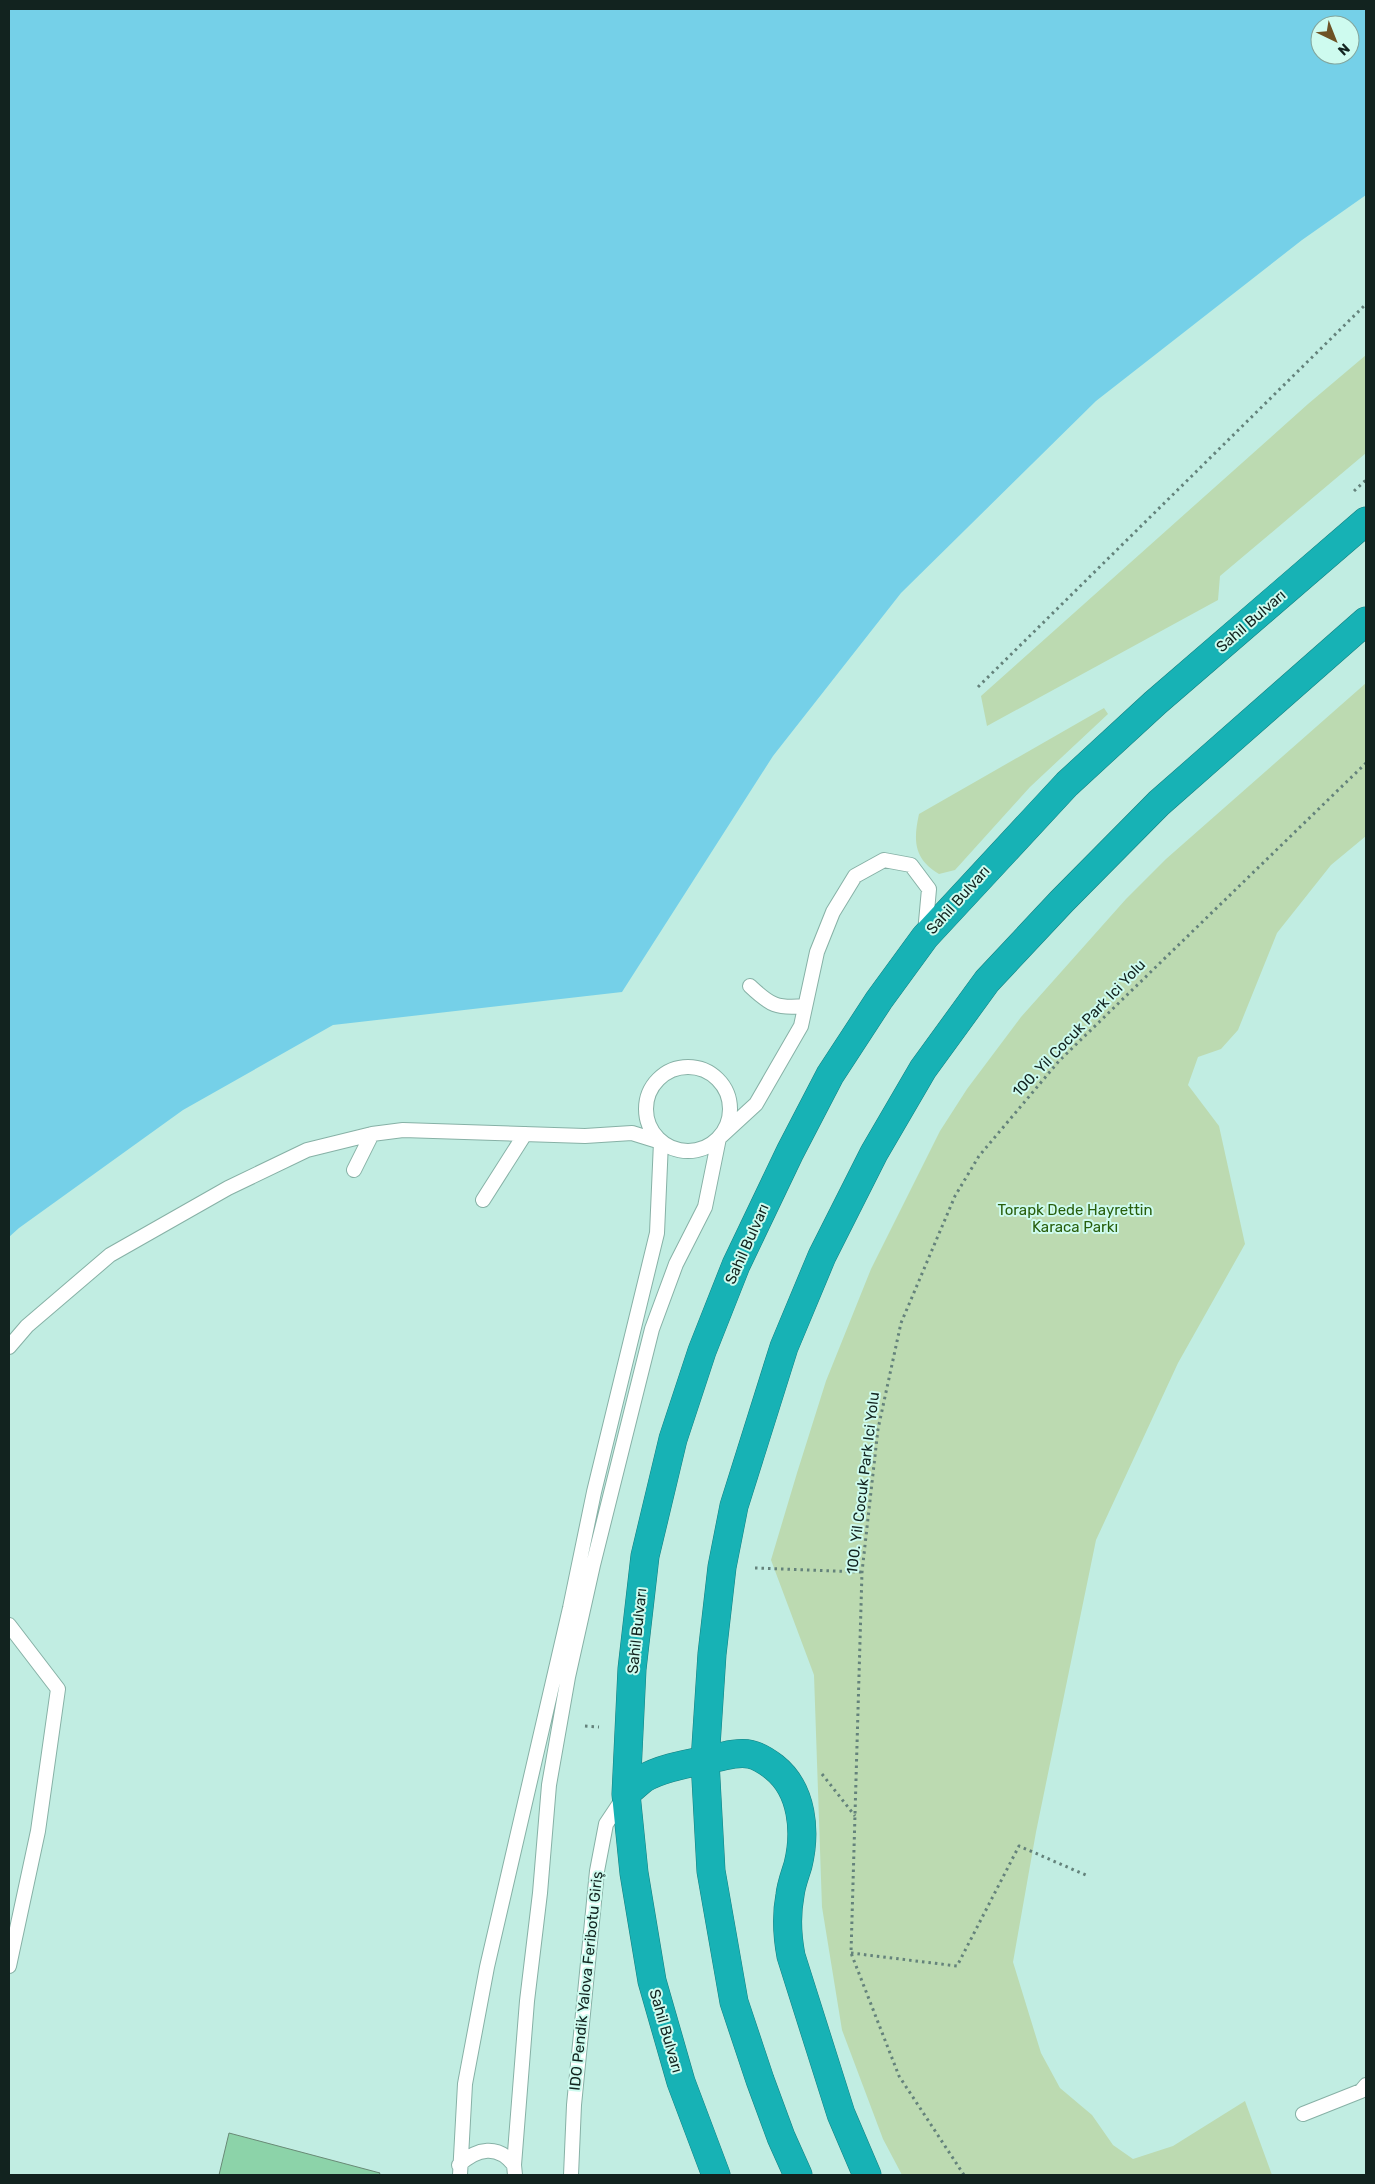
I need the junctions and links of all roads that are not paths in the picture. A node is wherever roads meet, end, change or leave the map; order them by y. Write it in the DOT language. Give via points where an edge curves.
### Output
graph roads {
  1 [pos="1366,521"];
  2 [pos="1366,621"];
  3 [pos="925,937"];
  4 [pos="750,986"];
  5 [pos="805,1006"];
  6 [pos="372,1134"];
  7 [pos="525,1134"];
  8 [pos="719,1138"];
  9 [pos="661,1142"];
  10 [pos="354,1170"];
  11 [pos="484,1200"];
  12 [pos="9,1347"];
  13 [pos="9,1625"];
  14 [pos="705,1761"];
  15 [pos="626,1794"];
  16 [pos="9,1966"];
  17 [pos="1366,2085"];
  18 [pos="1303,2114"];
  19 [pos="460,2170"];
  20 [pos="514,2170"];
  21 [pos="571,2175"];
  22 [pos="716,2175"];
  23 [pos="798,2175"];
  24 [pos="867,2175"];
  1 -- 3 [label="highway, Sahil Bulvarı" via="1067,784"];
  2 -- 14 [label="highway" via="1159,803 987,981 923,1069 874,1153 826,1247 784,1347 734,1506 722,1567 712,1654"];
  3 -- 5 [label="lane" via="929,890 911,865 884,860 855,876 833,912 817,952"];
  3 -- 15 [label="highway, Sahil Bulvarı" via="830,1075 736,1265 702,1351 673,1439 645,1556 632,1669"];
  4 -- 5 [label="lane" via="774,1006"];
  5 -- 8 [label="lane" via="801,1026 756,1104"];
  6 -- 7 [label="lane" via="403,1130"];
  6 -- 10 [label="lane"];
  6 -- 12 [label="lane" via="307,1150 228,1188 110,1255 27,1326"];
  7 -- 9 [label="lane" via="585,1136 632,1133"];
  7 -- 11 [label="lane"];
  8 -- 9 [label="lane" via="690,1152"];
  8 -- 9 [label="lane" via="729,1117 730,1103 725,1089 712,1075 684,1067 662,1076 648,1097 649,1125"];
  8 -- 20 [label="lane" via="705,1208 676,1264 652,1329 568,1677 549,1784"];
  9 -- 19 [label="lane" via="657,1233 596,1483 487,1967 465,2084"];
  13 -- 16 [label="lane" via="58,1689 38,1831"];
  14 -- 15 [label="highway" via="663,1771 644,1779"];
  14 -- 23 [label="highway" via="711,1871 734,2002 780,2137"];
  14 -- 24 [label="highway" via="747,1753 782,1774 794,1791 801,1817 802,1838 786,1924 791,1956 841,2114"];
  15 -- 21 [label="lane, IDO Pendik Yalova Feribotu Giriş" via="606,1824 598,1871 574,2105"];
  15 -- 22 [label="highway, Sahil Bulvarı" via="636,1890 652,1981 681,2082"];
  17 -- 18 [label="lane" via="1361,2091"];
  19 -- 20 [label="lane" via="477,2152 490,2150 508,2157"];
}
